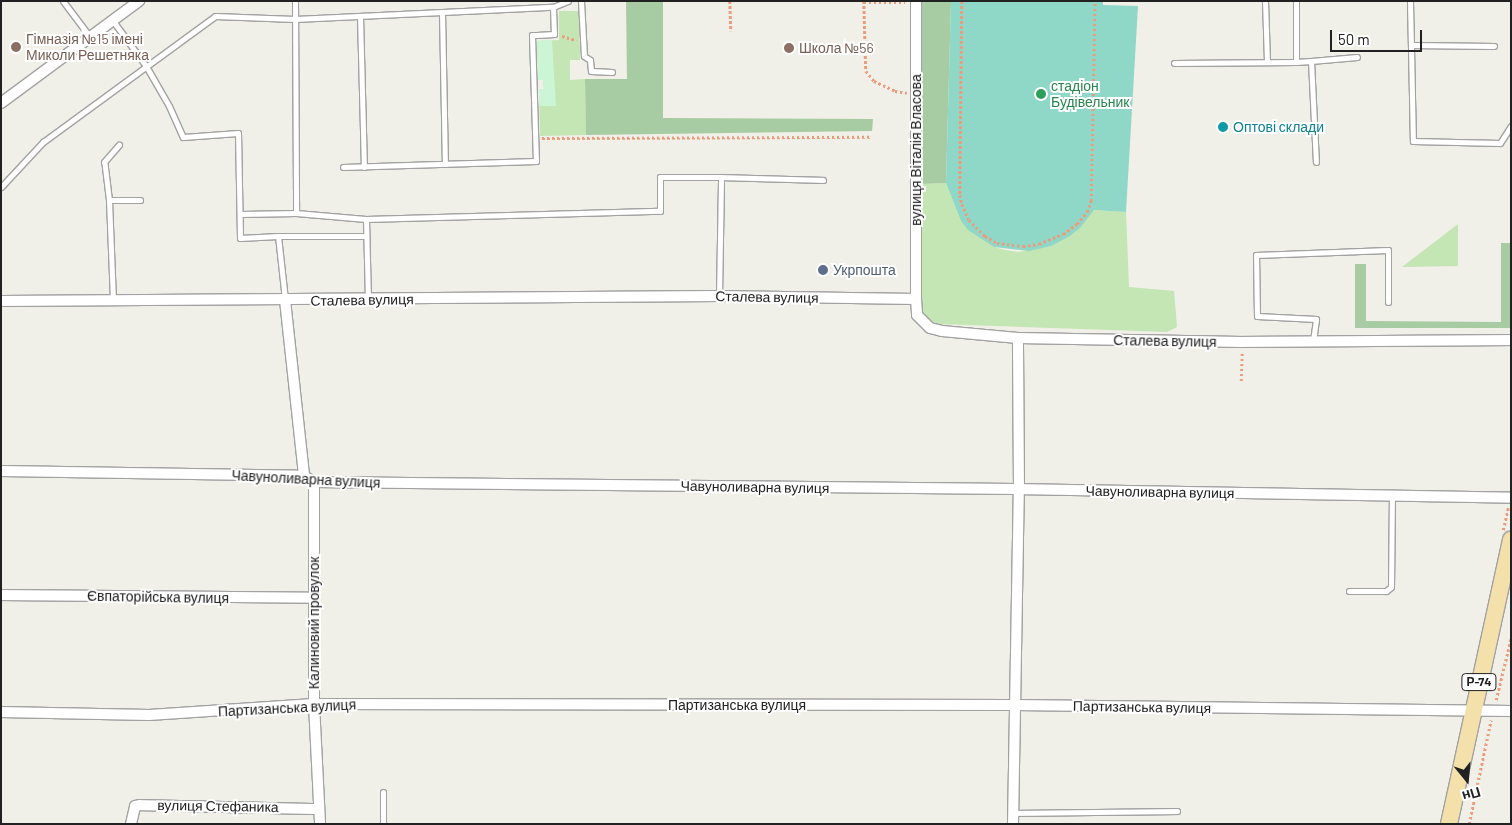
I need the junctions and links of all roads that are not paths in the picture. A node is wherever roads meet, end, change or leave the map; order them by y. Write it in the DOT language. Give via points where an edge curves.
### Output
graph roads {
  1 [pos="63,1"];
  2 [pos="138,1"];
  3 [pos="295,1"];
  4 [pos="568,1"];
  5 [pos="581,1"];
  6 [pos="1265,1"];
  7 [pos="1296,1"];
  8 [pos="1410,1"];
  9 [pos="916,2"];
  10 [pos="553,7"];
  11 [pos="442,12"];
  12 [pos="360,16"];
  13 [pos="295,19"];
  14 [pos="112,21"];
  15 [pos="90,37"];
  16 [pos="1411,46"];
  17 [pos="1494,46"];
  18 [pos="1357,57"];
  19 [pos="1311,61"];
  20 [pos="1267,62"];
  21 [pos="1296,62"];
  22 [pos="1174,63"];
  23 [pos="146,66"];
  24 [pos="612,72"];
  25 [pos="1,103"];
  26 [pos="1511,126"];
  27 [pos="119,145"];
  28 [pos="1316,162"];
  29 [pos="445,164"];
  30 [pos="344,167"];
  31 [pos="364,167"];
  32 [pos="721,177"];
  33 [pos="823,180"];
  34 [pos="1,186"];
  35 [pos="109,200"];
  36 [pos="140,200"];
  37 [pos="296,213"];
  38 [pos="240,214"];
  39 [pos="366,219"];
  40 [pos="278,236"];
  41 [pos="366,236"];
  42 [pos="719,296"];
  43 [pos="916,299"];
  44 [pos="113,300"];
  45 [pos="286,300"];
  46 [pos="368,300"];
  47 [pos="1,301"];
  48 [pos="1388,302"];
  49 [pos="1018,338"];
  50 [pos="1511,340"];
  51 [pos="1313,342"];
  52 [pos="1,471"];
  53 [pos="304,476"];
  54 [pos="314,482"];
  55 [pos="1019,490"];
  56 [pos="1392,496"];
  57 [pos="1511,498"];
  58 [pos="1511,540"];
  59 [pos="1349,591"];
  60 [pos="1,595"];
  61 [pos="314,598"];
  62 [pos="314,704"];
  63 [pos="1014,705"];
  64 [pos="1,712"];
  65 [pos="1473,712"];
  66 [pos="1511,712"];
  67 [pos="383,792"];
  68 [pos="320,808"];
  69 [pos="1177,811"];
  70 [pos="1013,818"];
  71 [pos="131,824"];
  72 [pos="320,824"];
  73 [pos="383,824"];
  74 [pos="1449,824"];
  1 -- 15 [label="lane"];
  2 -- 14 [label="street"];
  3 -- 13 [label="lane"];
  4 -- 10 [label="lane"];
  5 -- 24 [label="lane" via="584,56 590,60 591,72"];
  6 -- 20 [label="lane"];
  7 -- 21 [label="lane"];
  8 -- 16 [label="lane"];
  9 -- 43 [label="street, вулиця Віталія Власова"];
  10 -- 11 [label="lane"];
  10 -- 29 [label="lane" via="554,34 532,35 536,161"];
  11 -- 12 [label="lane"];
  11 -- 29 [label="lane"];
  12 -- 13 [label="lane"];
  12 -- 31 [label="lane"];
  13 -- 23 [label="lane" via="215,16"];
  13 -- 37 [label="lane"];
  14 -- 15 [label="street"];
  14 -- 23 [label="lane"];
  15 -- 25 [label="street"];
  16 -- 17 [label="lane"];
  16 -- 26 [label="lane" via="1413,141 1500,143"];
  18 -- 19 [label="lane"];
  19 -- 21 [label="lane"];
  19 -- 28 [label="lane"];
  20 -- 21 [label="lane"];
  20 -- 22 [label="lane"];
  23 -- 34 [label="lane" via="43,142"];
  23 -- 38 [label="lane" via="170,106 182,137 238,133"];
  27 -- 35 [label="lane" via="104,162"];
  29 -- 31 [label="lane"];
  30 -- 31 [label="lane"];
  32 -- 33 [label="lane"];
  32 -- 39 [label="lane" via="660,177 660,211"];
  32 -- 42 [label="lane"];
  35 -- 36 [label="lane"];
  35 -- 44 [label="lane"];
  37 -- 38 [label="lane"];
  37 -- 39 [label="lane"];
  38 -- 40 [label="lane" via="240,238"];
  39 -- 41 [label="lane"];
  40 -- 41 [label="lane"];
  40 -- 45 [label="lane"];
  41 -- 46 [label="lane"];
  42 -- 43 [label="street, Сталева вулиця"];
  42 -- 46 [label="street, Сталева вулиця"];
  43 -- 49 [label="street, Сталева вулиця" via="917,315 930,328"];
  44 -- 45 [label="street, Сталева вулиця"];
  44 -- 47 [label="street, Сталева вулиця"];
  45 -- 46 [label="street, Сталева вулиця"];
  45 -- 53 [label="street"];
  48 -- 51 [label="lane" via="1388,250 1256,255 1257,316 1316,319"];
  49 -- 51 [label="street, Сталева вулиця"];
  49 -- 55 [label="street"];
  50 -- 51 [label="street, Сталева вулиця"];
  52 -- 53 [label="street, Чавуноливарна вулиця"];
  53 -- 54 [label="street, Чавуноливарна вулиця"];
  54 -- 55 [label="street, Чавуноливарна вулиця"];
  54 -- 61 [label="street, Калиновий провулок"];
  55 -- 56 [label="street, Чавуноливарна вулиця"];
  55 -- 63 [label="street"];
  56 -- 57 [label="street, Чавуноливарна вулиця"];
  56 -- 59 [label="lane" via="1391,587 1386,591"];
  58 -- 65 [label="main road, Р-74"];
  60 -- 61 [label="street, Євпаторійська вулиця"];
  61 -- 62 [label="street, Калиновий провулок"];
  62 -- 63 [label="street, Партизанська вулиця"];
  62 -- 64 [label="street, Партизанська вулиця" via="148,715"];
  62 -- 68 [label="street, Калиновий провулок"];
  63 -- 65 [label="street, Партизанська вулиця"];
  63 -- 70 [label="street"];
  65 -- 66 [label="street, Партизанська вулиця"];
  65 -- 74 [label="main road, Р-74"];
  67 -- 73 [label="lane"];
  68 -- 71 [label="street, вулиця Стефаника" via="140,805 135,806"];
  68 -- 72 [label="street, Калиновий провулок"];
  69 -- 70 [label="lane"];
}
